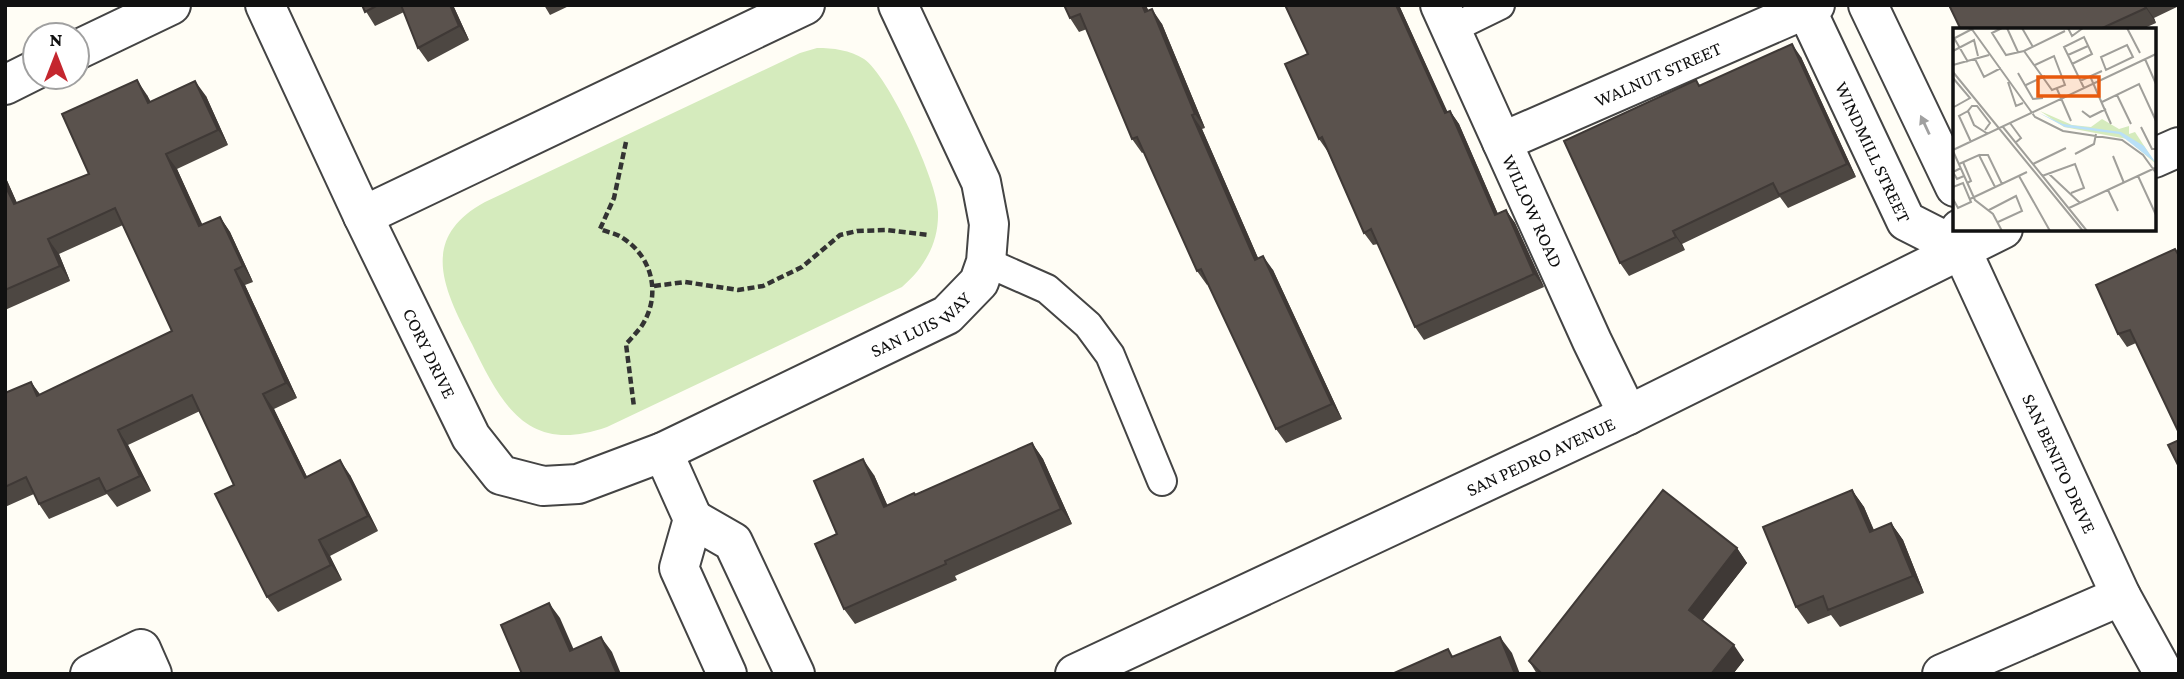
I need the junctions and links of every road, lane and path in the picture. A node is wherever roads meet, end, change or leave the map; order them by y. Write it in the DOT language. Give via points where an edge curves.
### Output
graph roads {
  1 [pos="170,5"];
  2 [pos="265,5"];
  3 [pos="805,5"];
  4 [pos="898,5"];
  5 [pos="1500,5"];
  6 [pos="1868,5"];
  7 [pos="1810,7"];
  8 [pos="1445,17"];
  9 [pos="91,43"];
  10 [pos="21,77"];
  11 [pos="5,85"];
  12 [pos="626,142"];
  13 [pos="1502,142"];
  14 [pos="2179,147"];
  15 [pos="2156,157"];
  16 [pos="1953,183"];
  17 [pos="363,216"];
  18 [pos="1994,231"];
  19 [pos="929,235"];
  20 [pos="1960,239"];
  21 [pos="986,261"];
  22 [pos="653,286"];
  23 [pos="634,407"];
  24 [pos="1628,415"];
  25 [pos="663,452"];
  26 [pos="1162,481"];
  27 [pos="693,519"];
  28 [pos="2121,596"];
  29 [pos="1124,664"];
  30 [pos="90,674"];
  31 [pos="152,674"];
  32 [pos="727,674"];
  33 [pos="795,674"];
  34 [pos="1075,674"];
  35 [pos="1942,674"];
  36 [pos="2164,674"];
  1 -- 9 [label="street"];
  2 -- 17 [label="street, CORY DRIVE"];
  3 -- 17 [label="street"];
  4 -- 21 [label="street, SAN LUIS WAY" via="981,182 989,224"];
  5 -- 8 [label="lane"];
  16 -- 6 [label="street, one-way"];
  7 -- 13 [label="street, WALNUT STREET"];
  7 -- 20 [label="street, WINDMILL STREET" via="1906,221"];
  8 -- 13 [label="street, WILLOW ROAD"];
  10 -- 11 [label="street"];
  12 -- 22 [label="path" via="614,198 600,229 620,236 636,249 648,264"];
  13 -- 24 [label="street, WILLOW ROAD"];
  14 -- 15 [label="street"];
  17 -- 25 [label="street, CORY DRIVE" via="471,437 502,475 543,486 578,484"];
  18 -- 20 [label="street, SAN PEDRO AVENUE"];
  19 -- 22 [label="path" via="887,230 840,235 802,267 763,286 738,290 685,282"];
  20 -- 24 [label="street, SAN PEDRO AVENUE"];
  20 -- 28 [label="street, SAN BENITO DRIVE"];
  21 -- 25 [label="street, SAN LUIS WAY" via="979,282 947,315"];
  21 -- 26 [label="lane" via="1047,289 1088,325 1110,355"];
  22 -- 23 [label="path" via="651,306 626,344"];
  24 -- 29 [label="street, SAN PEDRO AVENUE"];
  25 -- 27 [label="street"];
  27 -- 32 [label="street" via="678,568"];
  27 -- 33 [label="street" via="733,542"];
  28 -- 35 [label="street"];
  28 -- 36 [label="street, SAN BENITO DRIVE"];
  29 -- 34 [label="street, SAN PEDRO AVENUE"];
  30 -- 31 [label="street" via="141,649"];
}
